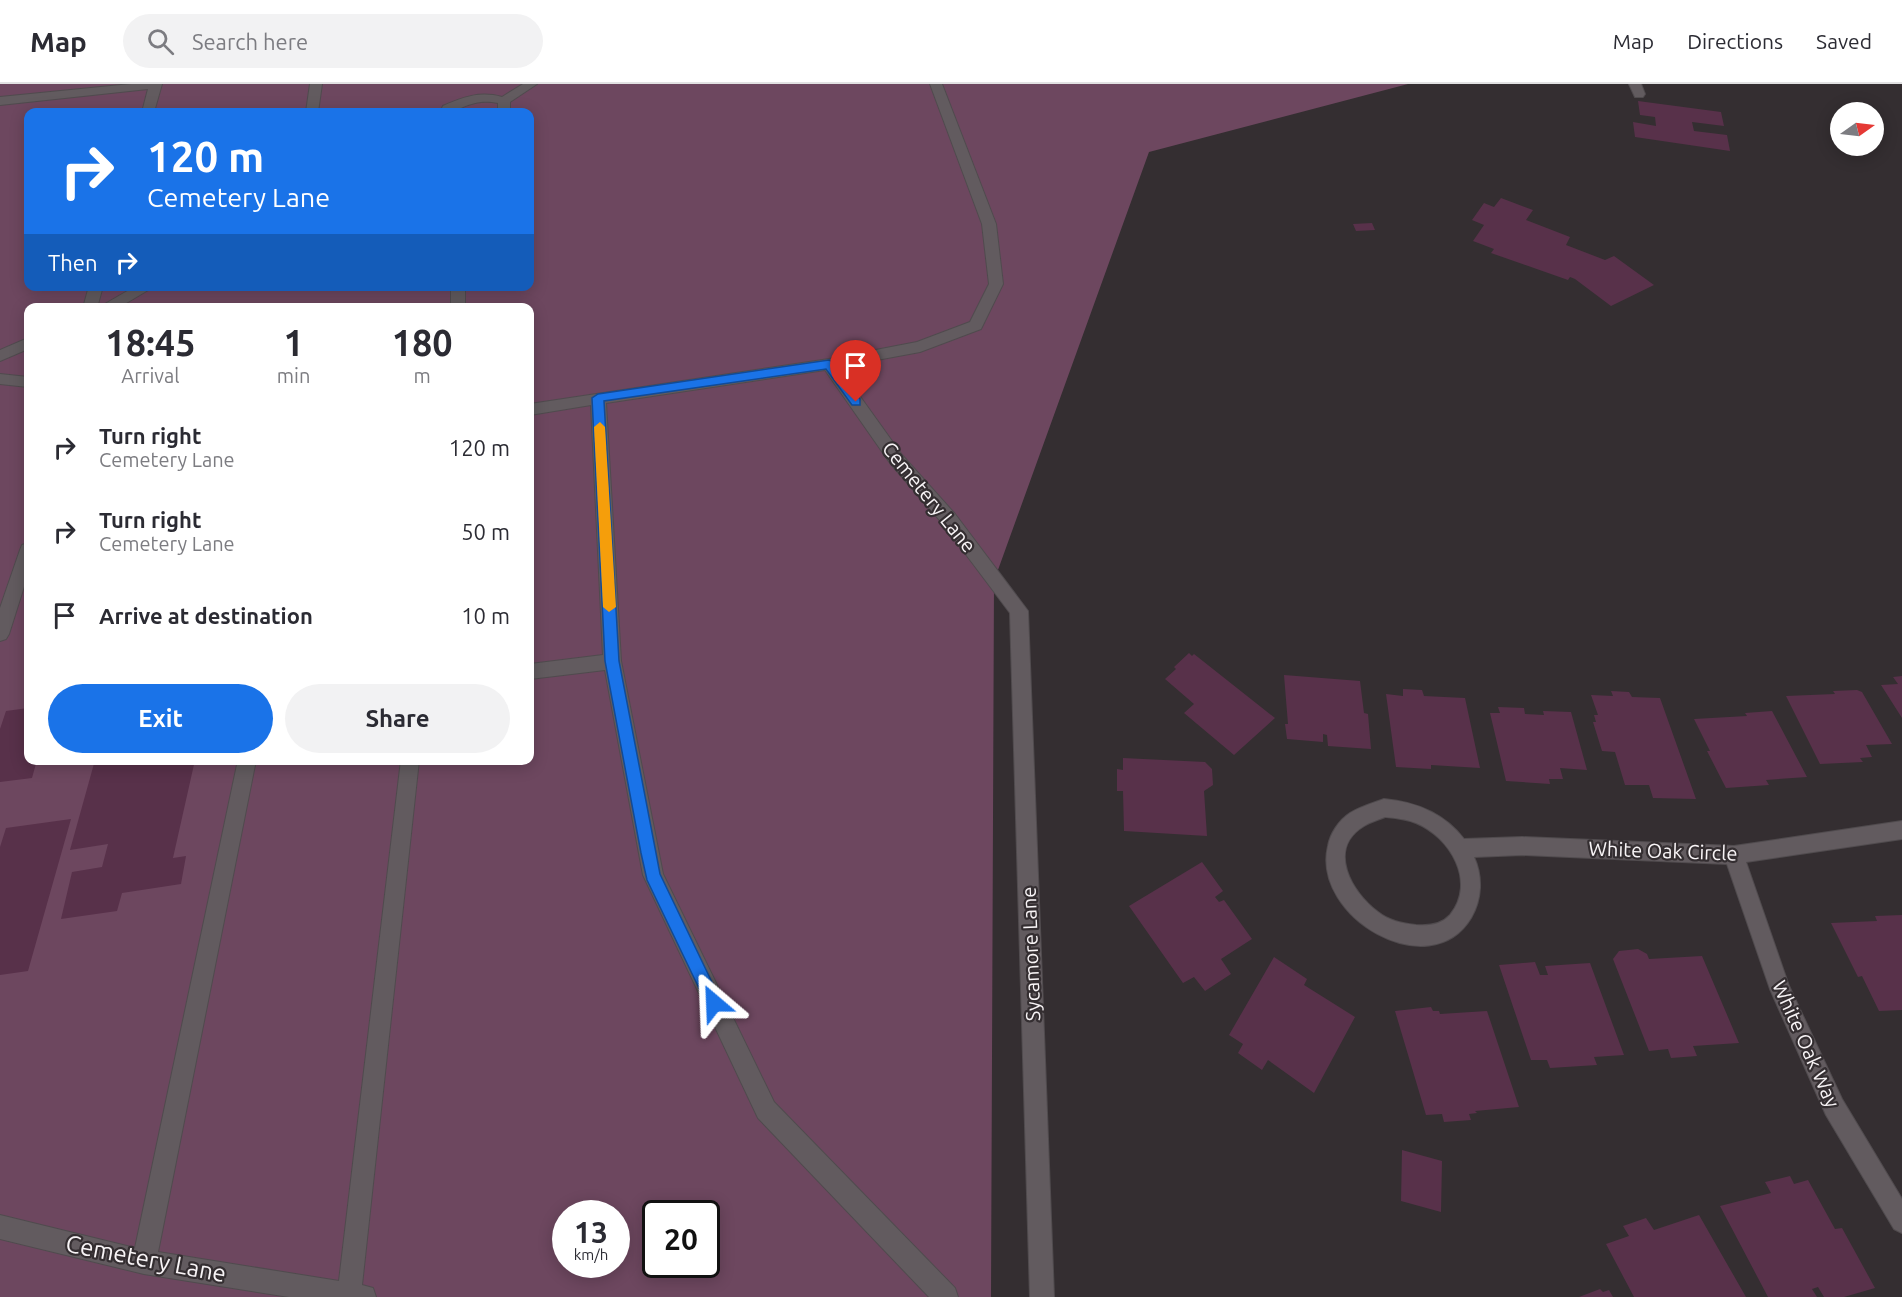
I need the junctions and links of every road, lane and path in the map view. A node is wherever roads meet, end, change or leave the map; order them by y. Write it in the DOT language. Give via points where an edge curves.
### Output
graph roads {
  1 [pos="156,84"];
  2 [pos="316,84"];
  3 [pos="464,84"];
  4 [pos="531,84"];
  5 [pos="936,84"];
  6 [pos="464,100"];
  7 [pos="0,101"];
  8 [pos="504,107"];
  9 [pos="149,108"];
  10 [pos="313,108"];
  11 [pos="449,108"];
  12 [pos="138,291"];
  13 [pos="115,303"];
  14 [pos="24,345"];
  15 [pos="0,356"];
  16 [pos="829,364"];
  17 [pos="0,379"];
  18 [pos="24,382"];
  19 [pos="598,398"];
  20 [pos="534,407"];
  21 [pos="24,562"];
  22 [pos="1019,611"];
  23 [pos="0,634"];
  24 [pos="612,661"];
  25 [pos="534,671"];
  26 [pos="246,765"];
  27 [pos="409,765"];
  28 [pos="1902,830"];
  29 [pos="1459,848"];
  30 [pos="1734,855"];
  31 [pos="1902,1221"];
  32 [pos="0,1227"];
  33 [pos="144,1262"];
  34 [pos="356,1296"];
  35 [pos="946,1297"];
  36 [pos="1042,1297"];
  1 -- 7 [label="street"];
  1 -- 9 [label="street"];
  2 -- 10 [label="street"];
  3 -- 6 [label="street"];
  4 -- 8 [label="street"];
  5 -- 16 [label="street" via="989,224 996,284 976,325 920,347"];
  6 -- 8 [label="street" via="486,96"];
  6 -- 11 [label="street"];
  12 -- 13 [label="street"];
  14 -- 15 [label="street"];
  16 -- 19 [label="street"];
  16 -- 22 [label="street, Cemetery Lane" via="896,459"];
  17 -- 18 [label="street"];
  19 -- 20 [label="street"];
  19 -- 24 [label="street"];
  21 -- 23 [label="street"];
  22 -- 36 [label="street, Sycamore Lane"];
  24 -- 25 [label="street"];
  24 -- 35 [label="street" via="653,874 766,1110"];
  26 -- 33 [label="street"];
  27 -- 34 [label="street"];
  28 -- 30 [label="street, White Oak Circle"];
  29 -- 29 [label="street" via="1426,817 1384,808 1349,823 1339,837 1334,856 1337,876 1347,898 1364,916 1386,930 1410,936 1434,935 1453,927 1467,910 1472,891 1470,868"];
  29 -- 30 [label="street, White Oak Circle" via="1522,846"];
  30 -- 31 [label="street, White Oak Way" via="1780,989 1834,1107"];
  32 -- 33 [label="street, Cemetery Lane"];
  33 -- 34 [label="street, Cemetery Lane"];
}
